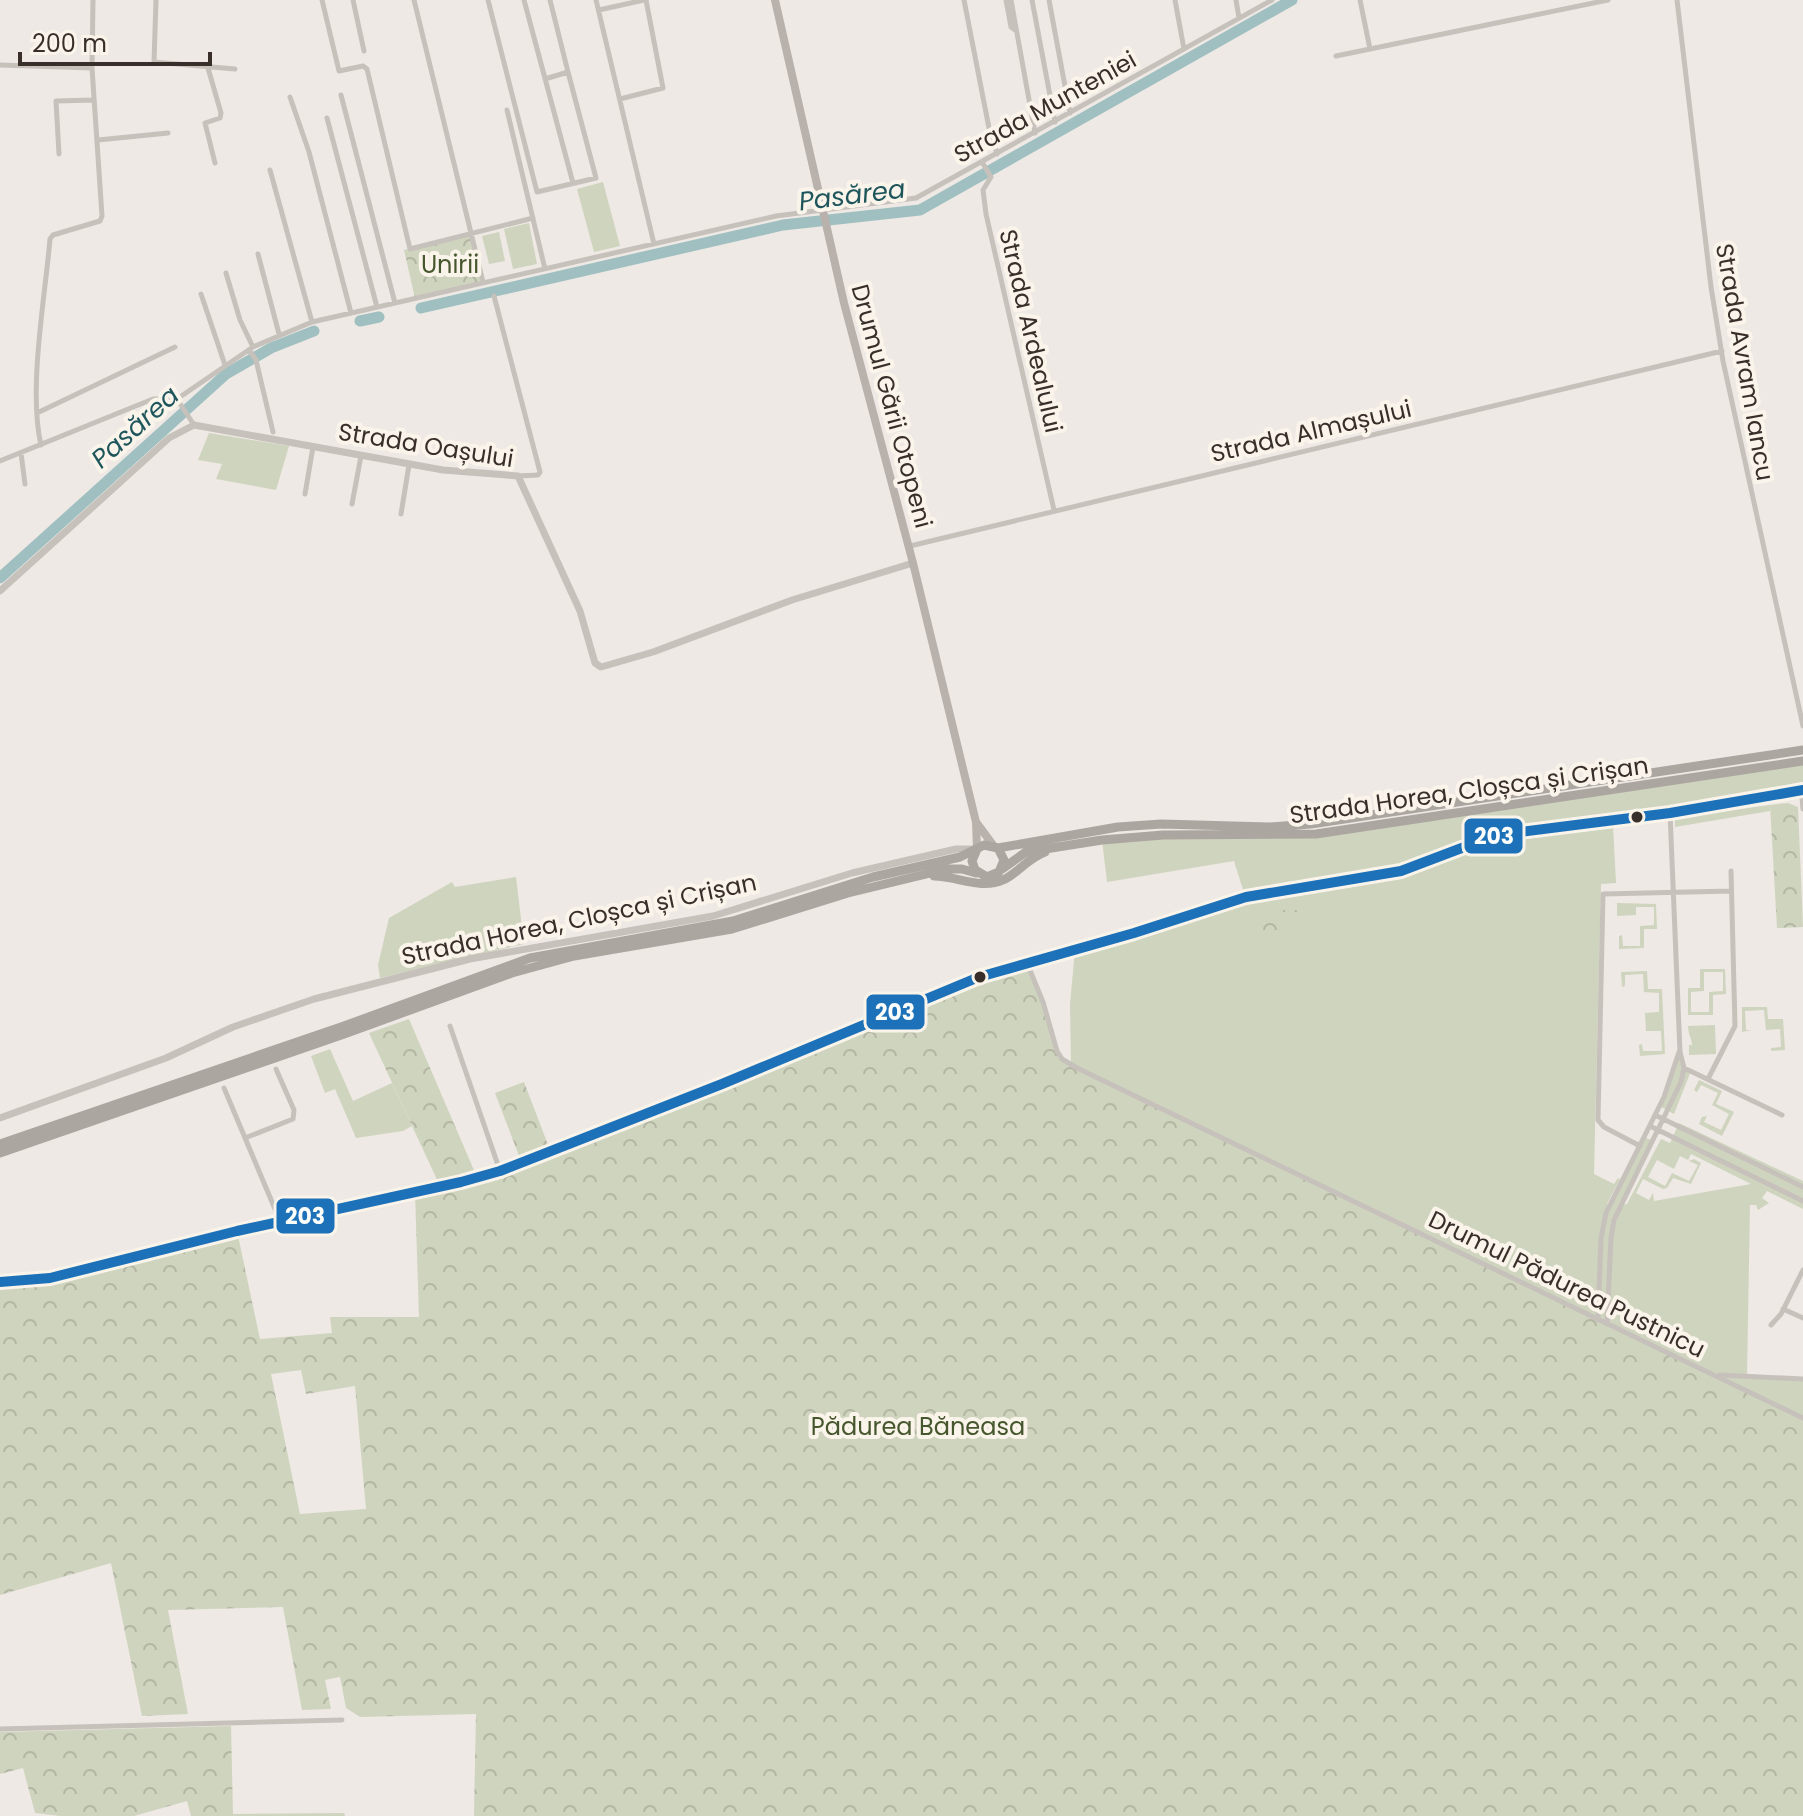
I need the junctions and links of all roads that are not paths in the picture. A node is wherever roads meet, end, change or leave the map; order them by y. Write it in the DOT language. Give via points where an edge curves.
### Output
graph roads {
  1 [pos="93,0"];
  2 [pos="156,0"];
  3 [pos="322,0"];
  4 [pos="353,0"];
  5 [pos="414,0"];
  6 [pos="488,0"];
  7 [pos="526,0"];
  8 [pos="550,0"];
  9 [pos="596,0"];
  10 [pos="645,0"];
  11 [pos="775,0"];
  12 [pos="964,0"];
  13 [pos="1008,0"];
  14 [pos="1032,0"];
  15 [pos="1049,0"];
  16 [pos="1175,0"];
  17 [pos="1236,0"];
  18 [pos="1360,0"];
  19 [pos="1608,0"];
  20 [pos="1677,0"];
  21 [pos="1270,1"];
  22 [pos="599,10"];
  23 [pos="1239,18"];
  24 [pos="1184,49"];
  25 [pos="1370,49"];
  26 [pos="364,51"];
  27 [pos="1336,56"];
  28 [pos="0,65"];
  29 [pos="92,68"];
  30 [pos="208,68"];
  31 [pos="235,69"];
  32 [pos="568,72"];
  33 [pos="545,79"];
  34 [pos="341,95"];
  35 [pos="290,97"];
  36 [pos="620,99"];
  37 [pos="94,100"];
  38 [pos="507,110"];
  39 [pos="1070,113"];
  40 [pos="327,118"];
  41 [pos="1055,122"];
  42 [pos="168,133"];
  43 [pos="1035,133"];
  44 [pos="98,140"];
  45 [pos="59,154"];
  46 [pos="997,154"];
  47 [pos="215,163"];
  48 [pos="983,164"];
  49 [pos="270,170"];
  50 [pos="573,183"];
  51 [pos="824,210"];
  52 [pos="533,218"];
  53 [pos="472,233"];
  54 [pos="654,244"];
  55 [pos="258,254"];
  56 [pos="545,269"];
  57 [pos="226,273"];
  58 [pos="483,282"];
  59 [pos="201,294"];
  60 [pos="494,296"];
  61 [pos="395,303"];
  62 [pos="377,307"];
  63 [pos="351,313"];
  64 [pos="312,322"];
  65 [pos="279,334"];
  66 [pos="175,347"];
  67 [pos="251,348"];
  68 [pos="1722,351"];
  69 [pos="225,365"];
  70 [pos="177,399"];
  71 [pos="37,413"];
  72 [pos="194,425"];
  73 [pos="273,432"];
  74 [pos="41,445"];
  75 [pos="313,447"];
  76 [pos="21,453"];
  77 [pos="361,456"];
  78 [pos="0,461"];
  79 [pos="409,465"];
  80 [pos="518,476"];
  81 [pos="25,484"];
  82 [pos="305,494"];
  83 [pos="352,504"];
  84 [pos="1054,510"];
  85 [pos="401,514"];
  86 [pos="909,547"];
  87 [pos="913,563"];
  88 [pos="0,591"];
  89 [pos="1803,726"];
  90 [pos="1803,750"];
  91 [pos="1803,761"];
  92 [pos="1803,790"];
  93 [pos="1793,792"];
  94 [pos="1803,809"];
  95 [pos="1670,813"];
  96 [pos="976,822"];
  97 [pos="1076,844"];
  98 [pos="995,847"];
  99 [pos="977,849"];
  100 [pos="1002,869"];
  101 [pos="1731,871"];
  102 [pos="978,873"];
  103 [pos="915,877"];
  104 [pos="1731,891"];
  105 [pos="1673,892"];
  106 [pos="827,895"];
  107 [pos="1027,963"];
  108 [pos="450,1026"];
  109 [pos="1680,1052"];
  110 [pos="1684,1068"];
  111 [pos="276,1069"];
  112 [pos="1708,1079"];
  113 [pos="224,1088"];
  114 [pos="1655,1115"];
  115 [pos="1782,1115"];
  116 [pos="0,1118"];
  117 [pos="1664,1120"];
  118 [pos="65,1126"];
  119 [pos="1650,1126"];
  120 [pos="1659,1130"];
  121 [pos="245,1138"];
  122 [pos="0,1144"];
  123 [pos="1640,1146"];
  124 [pos="0,1153"];
  125 [pos="500,1171"];
  126 [pos="1755,1177"];
  127 [pos="1751,1183"];
  128 [pos="1803,1187"];
  129 [pos="1803,1201"];
  130 [pos="280,1221"];
  131 [pos="1803,1270"];
  132 [pos="0,1282"];
  133 [pos="1783,1309"];
  134 [pos="1803,1318"];
  135 [pos="1598,1320"];
  136 [pos="1607,1324"];
  137 [pos="1771,1325"];
  138 [pos="1715,1375"];
  139 [pos="1803,1379"];
  140 [pos="1803,1418"];
  141 [pos="342,1720"];
  142 [pos="0,1729"];
  1 -- 29 [label="street"];
  2 -- 30 [label="street" via="154,62"];
  3 -- 53 [label="street" via="339,71 367,69 410,249"];
  4 -- 26 [label="street"];
  5 -- 53 [label="street"];
  6 -- 50 [label="street" via="537,192"];
  7 -- 33 [label="street"];
  8 -- 32 [label="street"];
  9 -- 22 [label="street"];
  10 -- 22 [label="street"];
  10 -- 36 [label="street" via="663,88"];
  11 -- 51 [label="main road, Drumul Gării Otopeni"];
  12 -- 46 [label="street"];
  13 -- 43 [label="street"];
  14 -- 41 [label="street"];
  15 -- 39 [label="street"];
  16 -- 24 [label="street"];
  17 -- 23 [label="street"];
  18 -- 25 [label="street"];
  19 -- 25 [label="street"];
  20 -- 68 [label="street, Strada Avram Iancu"];
  21 -- 23 [label="street, Strada Munteniei"];
  22 -- 36 [label="street"];
  23 -- 24 [label="street, Strada Munteniei"];
  24 -- 39 [label="street, Strada Munteniei"];
  25 -- 27 [label="street"];
  28 -- 29 [label="street"];
  29 -- 37 [label="street"];
  30 -- 31 [label="street"];
  30 -- 47 [label="street" via="221,113 205,123"];
  32 -- 33 [label="street"];
  32 -- 50 [label="street" via="596,178"];
  33 -- 50 [label="street"];
  34 -- 61 [label="street"];
  35 -- 63 [label="street"];
  36 -- 54 [label="street"];
  37 -- 44 [label="street"];
  37 -- 45 [label="street" via="56,101"];
  38 -- 52 [label="street"];
  39 -- 41 [label="street, Strada Munteniei"];
  40 -- 62 [label="street"];
  41 -- 43 [label="street, Strada Munteniei"];
  42 -- 44 [label="street"];
  43 -- 46 [label="street, Strada Munteniei"];
  44 -- 71 [label="street" via="101,220 50,239"];
  46 -- 48 [label="street, Strada Munteniei"];
  48 -- 51 [label="street, Strada Munteniei" via="916,198"];
  48 -- 84 [label="street, Strada Ardealului" via="991,177 983,198"];
  49 -- 64 [label="street"];
  51 -- 54 [label="street, Strada Munteniei"];
  51 -- 86 [label="main road, Drumul Gării Otopeni"];
  52 -- 53 [label="street"];
  52 -- 56 [label="street"];
  53 -- 58 [label="street"];
  54 -- 56 [label="street, Strada Munteniei"];
  55 -- 65 [label="street"];
  56 -- 58 [label="street, Strada Munteniei"];
  57 -- 67 [label="street"];
  58 -- 61 [label="street, Strada Munteniei"];
  59 -- 69 [label="street"];
  60 -- 80 [label="street" via="540,472"];
  61 -- 62 [label="street, Strada Munteniei"];
  62 -- 63 [label="street, Strada Munteniei"];
  63 -- 64 [label="street, Strada Munteniei"];
  64 -- 65 [label="street, Strada Munteniei"];
  65 -- 67 [label="street, Strada Munteniei"];
  66 -- 71 [label="street"];
  67 -- 69 [label="street, Strada Munteniei"];
  67 -- 73 [label="street"];
  68 -- 84 [label="street, Strada Almașului"];
  68 -- 89 [label="street, Strada Avram Iancu"];
  69 -- 70 [label="street, Strada Munteniei"];
  70 -- 72 [label="street"];
  70 -- 74 [label="street" via="158,399"];
  71 -- 74 [label="street"];
  72 -- 75 [label="street, Strada Oașului"];
  72 -- 88 [label="street" via="169,438"];
  74 -- 76 [label="street"];
  75 -- 77 [label="street, Strada Oașului"];
  75 -- 82 [label="street"];
  76 -- 78 [label="street"];
  76 -- 81 [label="street"];
  77 -- 79 [label="street, Strada Oașului"];
  77 -- 83 [label="street"];
  79 -- 80 [label="street, Strada Oașului"];
  79 -- 85 [label="street"];
  80 -- 87 [label="street, Strada Oașului" via="580,611 599,667"];
  84 -- 86 [label="street, Strada Almașului"];
  86 -- 87 [label="main road, Drumul Gării Otopeni"];
  87 -- 96 [label="main road, Drumul Gării Otopeni"];
  90 -- 98 [label="main road, Strada Horea, Cloșca și Crișan" via="1311,824 1139,825"];
  91 -- 97 [label="main road, Strada Horea, Cloșca și Crișan" via="1316,834 1163,835"];
  92 -- 93 [label="street"];
  93 -- 94 [label="street" via="1800,796"];
  93 -- 95 [label="street"];
  95 -- 105 [label="street"];
  95 -- 107 [label="street" via="1488,837 1401,871 1246,897"];
  96 -- 98 [label="main road, Drumul Gării Otopeni"];
  96 -- 99 [label="main road, Drumul Gării Otopeni"];
  97 -- 100 [label="main road, Strada Horea, Cloșca și Crișan" via="1026,852"];
  97 -- 103 [label="main road" via="1037,855 994,883"];
  98 -- 99 [label="main road"];
  98 -- 100 [label="main road" via="1003,855"];
  99 -- 102 [label="main road" via="972,861"];
  99 -- 106 [label="main road, Strada Horea, Cloșca și Crișan"];
  99 -- 116 [label="street, Strada Horea, Cloșca și Crișan" via="884,865 721,914 470,959 314,999"];
  100 -- 102 [label="main road" via="991,876"];
  101 -- 104 [label="street"];
  102 -- 103 [label="main road, Strada Horea, Cloșca și Crișan" via="954,869"];
  103 -- 106 [label="main road, Strada Horea, Cloșca și Crișan"];
  104 -- 105 [label="street"];
  104 -- 112 [label="street" via="1735,1026"];
  105 -- 109 [label="street"];
  105 -- 123 [label="street" via="1603,894 1598,1120"];
  106 -- 118 [label="main road, Strada Horea, Cloșca și Crișan" via="717,925 530,958"];
  107 -- 125 [label="street" via="979,977"];
  107 -- 135 [label="street, Drumul Pădurea Pustnicu" via="1057,1051 1071,1065"];
  108 -- 125 [label="street"];
  109 -- 110 [label="street"];
  109 -- 114 [label="street"];
  110 -- 112 [label="street"];
  110 -- 117 [label="street"];
  111 -- 121 [label="street" via="293,1119"];
  112 -- 115 [label="street"];
  113 -- 121 [label="street"];
  114 -- 117 [label="street"];
  114 -- 119 [label="street"];
  117 -- 120 [label="street"];
  117 -- 128 [label="street"];
  118 -- 122 [label="main road, Strada Horea, Cloșca și Crișan"];
  118 -- 124 [label="main road, Strada Horea, Cloșca și Crișan"];
  119 -- 120 [label="street"];
  119 -- 123 [label="street"];
  120 -- 126 [label="street"];
  120 -- 136 [label="street" via="1614,1220"];
  121 -- 130 [label="street"];
  123 -- 135 [label="street" via="1604,1220"];
  125 -- 130 [label="street"];
  126 -- 127 [label="street"];
  126 -- 129 [label="street"];
  130 -- 132 [label="street" via="50,1278"];
  131 -- 133 [label="street"];
  133 -- 134 [label="street"];
  133 -- 137 [label="street"];
  135 -- 136 [label="street, Drumul Pădurea Pustnicu"];
  136 -- 138 [label="street, Drumul Pădurea Pustnicu"];
  138 -- 139 [label="street"];
  138 -- 140 [label="street, Drumul Pădurea Pustnicu"];
  141 -- 142 [label="street"];
}
